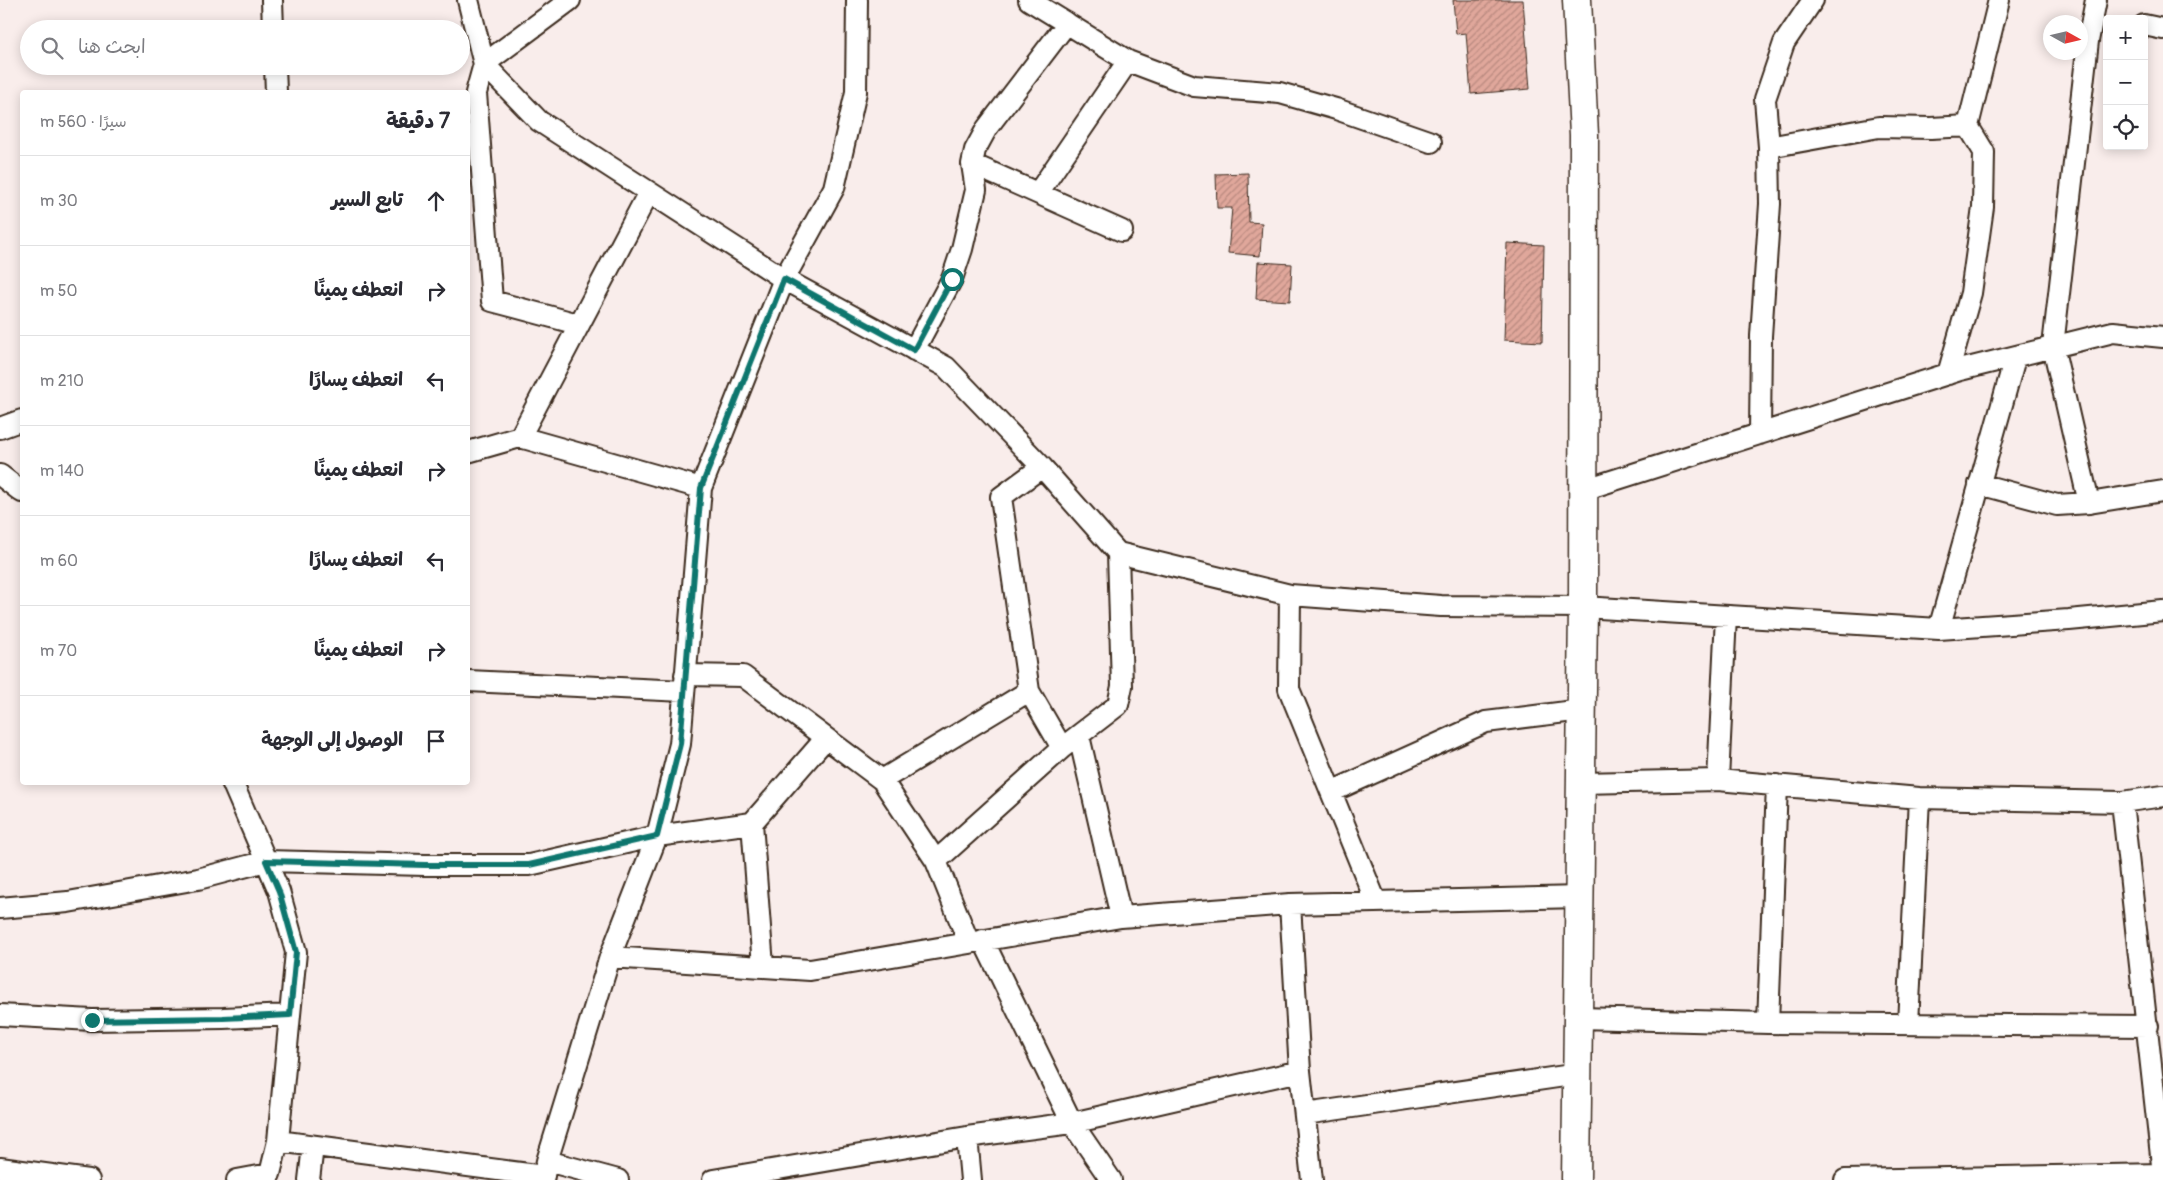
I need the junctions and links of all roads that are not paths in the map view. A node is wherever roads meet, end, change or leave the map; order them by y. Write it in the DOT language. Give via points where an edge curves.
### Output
graph roads {
  1 [pos="272,0"];
  2 [pos="468,0"];
  3 [pos="570,0"];
  4 [pos="856,0"];
  5 [pos="1029,0"];
  6 [pos="1577,0"];
  7 [pos="1813,0"];
  8 [pos="1999,0"];
  9 [pos="2100,11"];
  10 [pos="273,20"];
  11 [pos="1067,24"];
  12 [pos="2148,26"];
  13 [pos="2163,29"];
  14 [pos="1128,61"];
  15 [pos="484,64"];
  16 [pos="275,75"];
  17 [pos="276,90"];
  18 [pos="472,93"];
  19 [pos="1968,126"];
  20 [pos="1431,142"];
  21 [pos="1769,147"];
  22 [pos="972,164"];
  23 [pos="649,192"];
  24 [pos="1038,193"];
  25 [pos="1122,231"];
  26 [pos="784,279"];
  27 [pos="578,324"];
  28 [pos="2163,337"];
  29 [pos="2053,346"];
  30 [pos="914,350"];
  31 [pos="2015,358"];
  32 [pos="1948,374"];
  33 [pos="20,421"];
  34 [pos="0,428"];
  35 [pos="1760,434"];
  36 [pos="520,437"];
  37 [pos="470,451"];
  38 [pos="1042,467"];
  39 [pos="0,475"];
  40 [pos="1980,484"];
  41 [pos="701,488"];
  42 [pos="20,490"];
  43 [pos="1583,490"];
  44 [pos="2163,491"];
  45 [pos="2089,503"];
  46 [pos="1118,553"];
  47 [pos="1290,594"];
  48 [pos="1583,607"];
  49 [pos="2163,611"];
  50 [pos="1726,616"];
  51 [pos="1939,628"];
  52 [pos="470,681"];
  53 [pos="685,683"];
  54 [pos="1029,691"];
  55 [pos="1582,710"];
  56 [pos="1079,736"];
  57 [pos="826,738"];
  58 [pos="1062,748"];
  59 [pos="882,780"];
  60 [pos="1718,780"];
  61 [pos="1582,783"];
  62 [pos="233,785"];
  63 [pos="1777,785"];
  64 [pos="1331,792"];
  65 [pos="2163,796"];
  66 [pos="1919,798"];
  67 [pos="2122,802"];
  68 [pos="752,823"];
  69 [pos="657,836"];
  70 [pos="936,860"];
  71 [pos="266,861"];
  72 [pos="1580,897"];
  73 [pos="1376,902"];
  74 [pos="1290,904"];
  75 [pos="0,908"];
  76 [pos="1121,917"];
  77 [pos="976,941"];
  78 [pos="610,956"];
  79 [pos="763,966"];
  80 [pos="0,1015"];
  81 [pos="290,1015"];
  82 [pos="1579,1018"];
  83 [pos="1768,1023"];
  84 [pos="1908,1024"];
  85 [pos="2148,1026"];
  86 [pos="1300,1072"];
  87 [pos="1578,1074"];
  88 [pos="1305,1114"];
  89 [pos="1072,1123"];
  90 [pos="967,1137"];
  91 [pos="278,1141"];
  92 [pos="313,1146"];
  93 [pos="0,1168"];
  94 [pos="544,1172"];
  95 [pos="2134,1177"];
  96 [pos="1977,1179"];
  97 [pos="89,1180"];
  98 [pos="237,1180"];
  99 [pos="309,1180"];
  100 [pos="618,1180"];
  101 [pos="713,1180"];
  102 [pos="971,1180"];
  103 [pos="1111,1180"];
  104 [pos="1312,1180"];
  105 [pos="1576,1180"];
  106 [pos="1845,1180"];
  1 -- 10 [label="street"];
  2 -- 15 [label="street"];
  3 -- 15 [label="street"];
  4 -- 26 [label="street" via="856,92 834,188"];
  5 -- 11 [label="street"];
  6 -- 43 [label="main road" via="1584,135"];
  7 -- 21 [label="street" via="1784,43 1765,99"];
  8 -- 19 [label="street"];
  9 -- 29 [label="street" via="2088,41"];
  11 -- 14 [label="street"];
  11 -- 22 [label="street" via="987,128 975,150"];
  12 -- 13 [label="street"];
  14 -- 20 [label="street" via="1194,86 1280,93 1336,108"];
  14 -- 24 [label="street"];
  15 -- 18 [label="street"];
  15 -- 23 [label="street" via="539,121"];
  16 -- 17 [label="street"];
  18 -- 27 [label="street" via="492,301"];
  19 -- 21 [label="street" via="1879,128"];
  19 -- 32 [label="street" via="1984,152 1983,207 1971,292"];
  21 -- 35 [label="street" via="1770,204 1761,336"];
  22 -- 24 [label="street"];
  22 -- 30 [label="street" via="976,190 962,249 952,279"];
  23 -- 26 [label="street"];
  23 -- 27 [label="street"];
  24 -- 25 [label="street"];
  26 -- 30 [label="street"];
  26 -- 41 [label="street"];
  27 -- 36 [label="street"];
  28 -- 29 [label="street" via="2113,332"];
  29 -- 31 [label="street"];
  29 -- 45 [label="street"];
  30 -- 38 [label="street" via="946,367"];
  31 -- 32 [label="street"];
  31 -- 40 [label="street"];
  32 -- 35 [label="street"];
  33 -- 34 [label="street"];
  35 -- 43 [label="street"];
  36 -- 37 [label="street"];
  36 -- 41 [label="street"];
  38 -- 46 [label="street"];
  38 -- 54 [label="street" via="1001,497"];
  39 -- 42 [label="street"];
  40 -- 45 [label="street" via="2058,505"];
  40 -- 51 [label="street"];
  41 -- 53 [label="street"];
  43 -- 48 [label="main road"];
  44 -- 45 [label="street"];
  46 -- 47 [label="street"];
  46 -- 56 [label="street" via="1122,686 1118,705"];
  47 -- 48 [label="street" via="1441,606"];
  47 -- 64 [label="street" via="1289,689"];
  48 -- 50 [label="street"];
  48 -- 55 [label="main road"];
  49 -- 51 [label="street"];
  50 -- 51 [label="street"];
  50 -- 60 [label="street"];
  52 -- 53 [label="street"];
  53 -- 57 [label="street" via="743,676"];
  53 -- 69 [label="street" via="680,744"];
  54 -- 58 [label="street"];
  54 -- 59 [label="street"];
  55 -- 61 [label="main road"];
  55 -- 64 [label="street" via="1486,722"];
  56 -- 58 [label="street"];
  56 -- 76 [label="street"];
  57 -- 59 [label="street"];
  57 -- 68 [label="street"];
  58 -- 70 [label="street"];
  59 -- 70 [label="street"];
  60 -- 61 [label="street"];
  60 -- 63 [label="street"];
  61 -- 72 [label="main road"];
  62 -- 71 [label="street"];
  63 -- 66 [label="street"];
  63 -- 83 [label="street"];
  64 -- 73 [label="street"];
  65 -- 67 [label="street"];
  66 -- 67 [label="street"];
  66 -- 84 [label="street"];
  67 -- 85 [label="street"];
  68 -- 69 [label="street"];
  68 -- 79 [label="street"];
  69 -- 71 [label="street" via="529,865"];
  69 -- 78 [label="street"];
  70 -- 77 [label="street"];
  71 -- 75 [label="street" via="198,879 68,902"];
  71 -- 81 [label="street" via="279,891 296,952"];
  72 -- 73 [label="street"];
  72 -- 82 [label="main road"];
  73 -- 74 [label="street"];
  74 -- 76 [label="street"];
  74 -- 86 [label="street"];
  76 -- 77 [label="street"];
  77 -- 79 [label="street" via="810,970"];
  77 -- 89 [label="street"];
  78 -- 79 [label="street"];
  78 -- 94 [label="street"];
  80 -- 81 [label="street" via="92,1020"];
  81 -- 91 [label="street"];
  82 -- 83 [label="street"];
  82 -- 87 [label="main road"];
  83 -- 84 [label="street"];
  84 -- 85 [label="street"];
  85 -- 95 [label="street" via="2163,1174"];
  86 -- 88 [label="street"];
  86 -- 89 [label="street"];
  87 -- 88 [label="street"];
  87 -- 105 [label="main road"];
  88 -- 104 [label="street"];
  89 -- 90 [label="street"];
  89 -- 103 [label="street"];
  90 -- 101 [label="street"];
  90 -- 102 [label="street"];
  91 -- 92 [label="street"];
  91 -- 98 [label="street" via="270,1174"];
  92 -- 94 [label="street"];
  92 -- 99 [label="street"];
  93 -- 97 [label="street"];
  94 -- 100 [label="street"];
  95 -- 96 [label="street"];
  96 -- 106 [label="street"];
}
